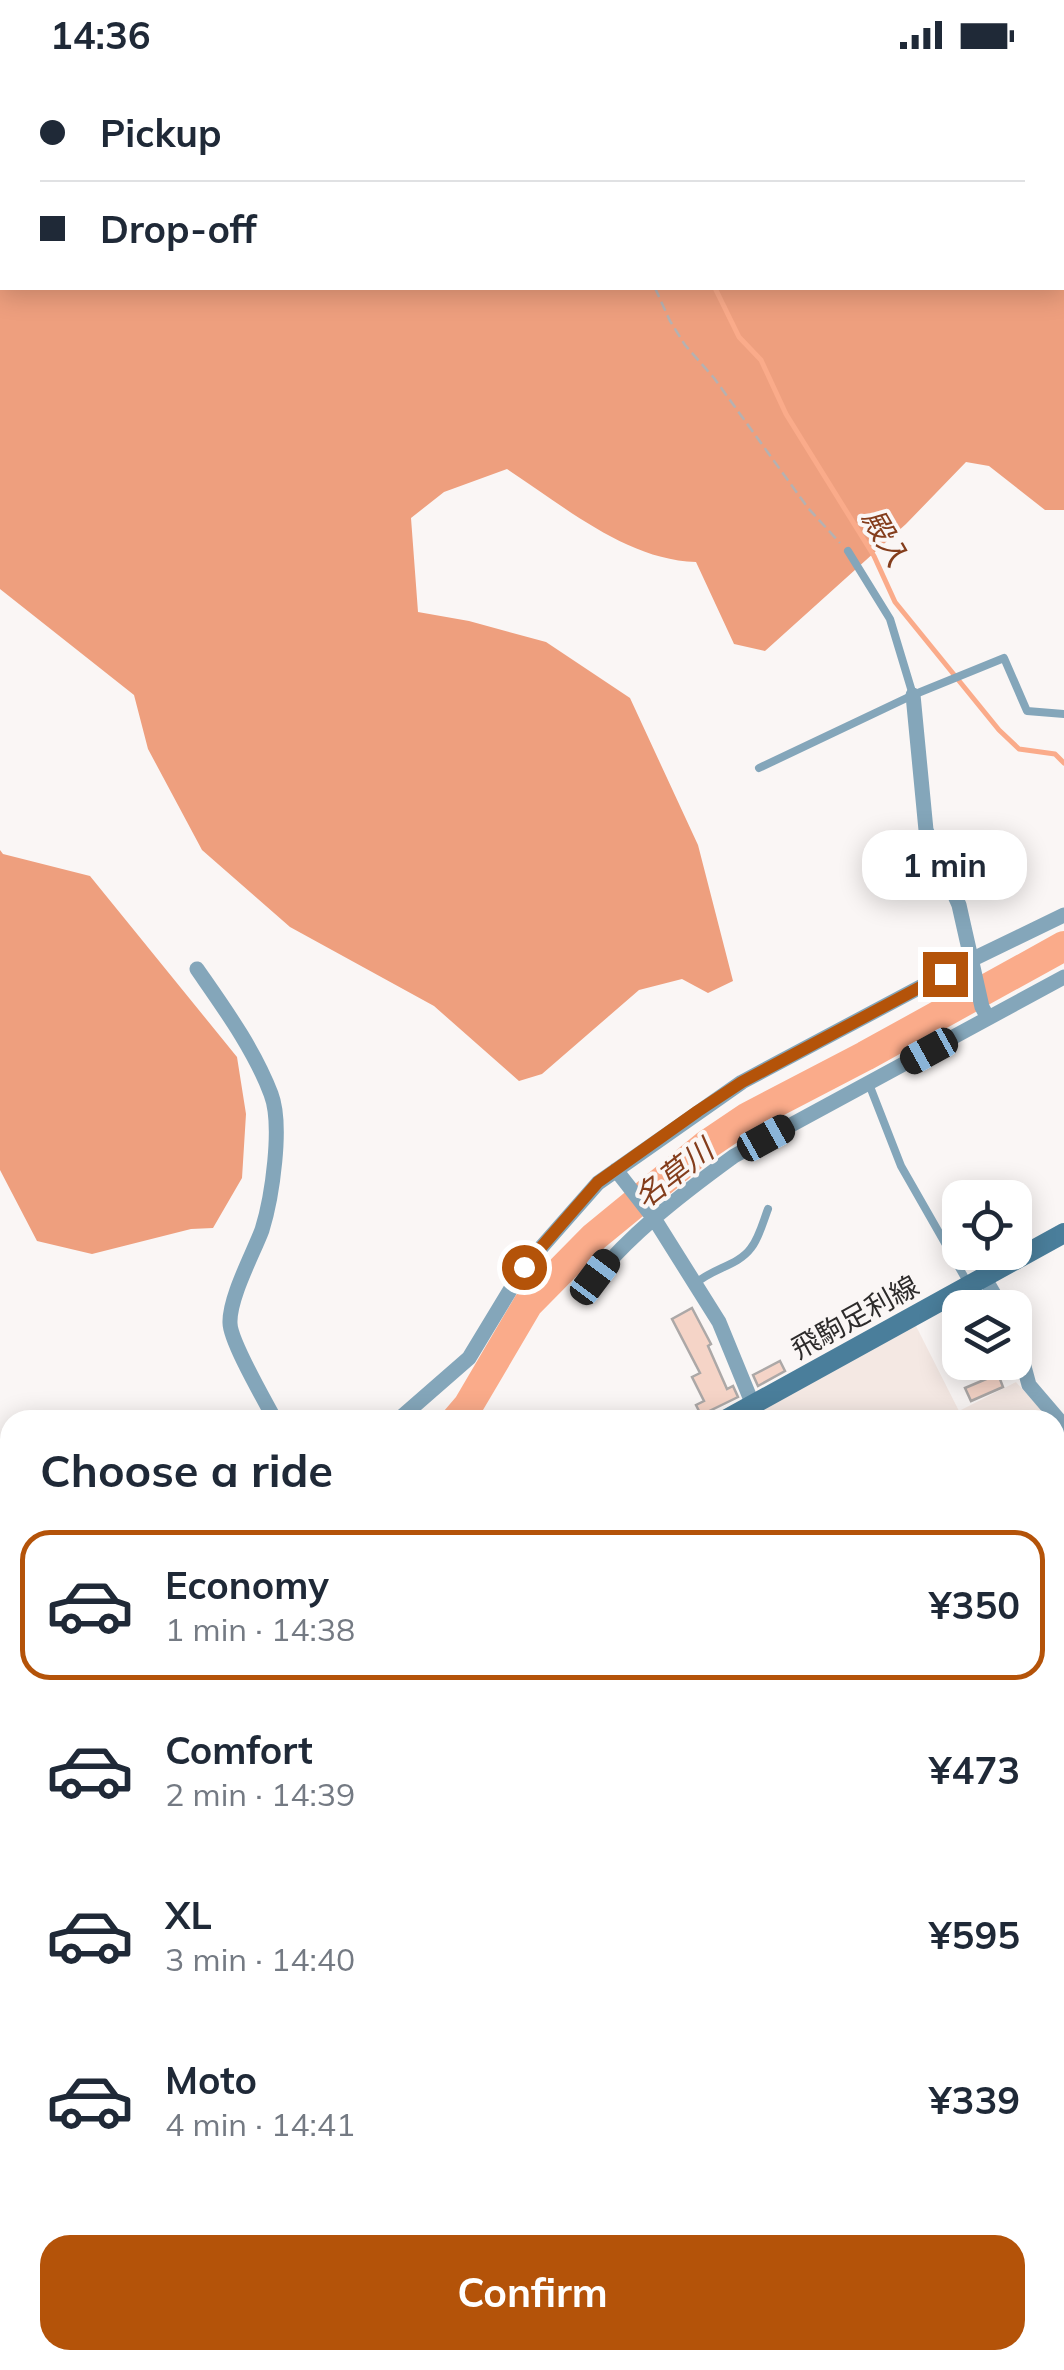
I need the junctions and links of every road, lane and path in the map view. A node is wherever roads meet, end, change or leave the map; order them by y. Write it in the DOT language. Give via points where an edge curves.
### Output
graph roads {
  1 [pos="656,290"];
  2 [pos="848,551"];
  3 [pos="914,696"];
  4 [pos="1064,714"];
  5 [pos="760,768"];
  6 [pos="1064,914"];
  7 [pos="973,966"];
  8 [pos="197,969"];
  9 [pos="1064,977"];
  10 [pos="985,1012"];
  11 [pos="869,1084"];
  12 [pos="619,1173"];
  13 [pos="768,1209"];
  14 [pos="652,1216"];
  15 [pos="1064,1233"];
  16 [pos="977,1281"];
  17 [pos="694,1285"];
  18 [pos="985,1290"];
  19 [pos="582,1294"];
  20 [pos="1028,1380"];
  21 [pos="753,1405"];
  22 [pos="269,1410"];
  23 [pos="409,1410"];
  24 [pos="744,1410"];
  25 [pos="1050,1410"];
  1 -- 2 [label="path" via="686,345"];
  2 -- 3 [label="lane" via="890,619"];
  3 -- 4 [label="lane" via="1004,658 1027,711"];
  3 -- 5 [label="lane"];
  3 -- 7 [label="street" via="926,830 959,906"];
  6 -- 7 [label="street"];
  7 -- 10 [label="street"];
  7 -- 12 [label="street" via="742,1082"];
  8 -- 22 [label="street" via="233,1021 274,1108 267,1214 230,1328"];
  9 -- 10 [label="street"];
  10 -- 11 [label="street"];
  11 -- 14 [label="street" via="734,1156"];
  11 -- 16 [label="lane" via="901,1166"];
  12 -- 14 [label="street"];
  12 -- 23 [label="street" via="578,1202 524,1267 469,1358"];
  13 -- 17 [label="lane" via="746,1254"];
  14 -- 17 [label="street"];
  14 -- 19 [label="street"];
  15 -- 16 [label="main road, 飛駒足利線"];
  16 -- 18 [label="street"];
  16 -- 21 [label="main road, 飛駒足利線"];
  17 -- 21 [label="street" via="719,1322"];
  20 -- 25 [label="street"];
  21 -- 24 [label="main road, 飛駒足利線"];
}
